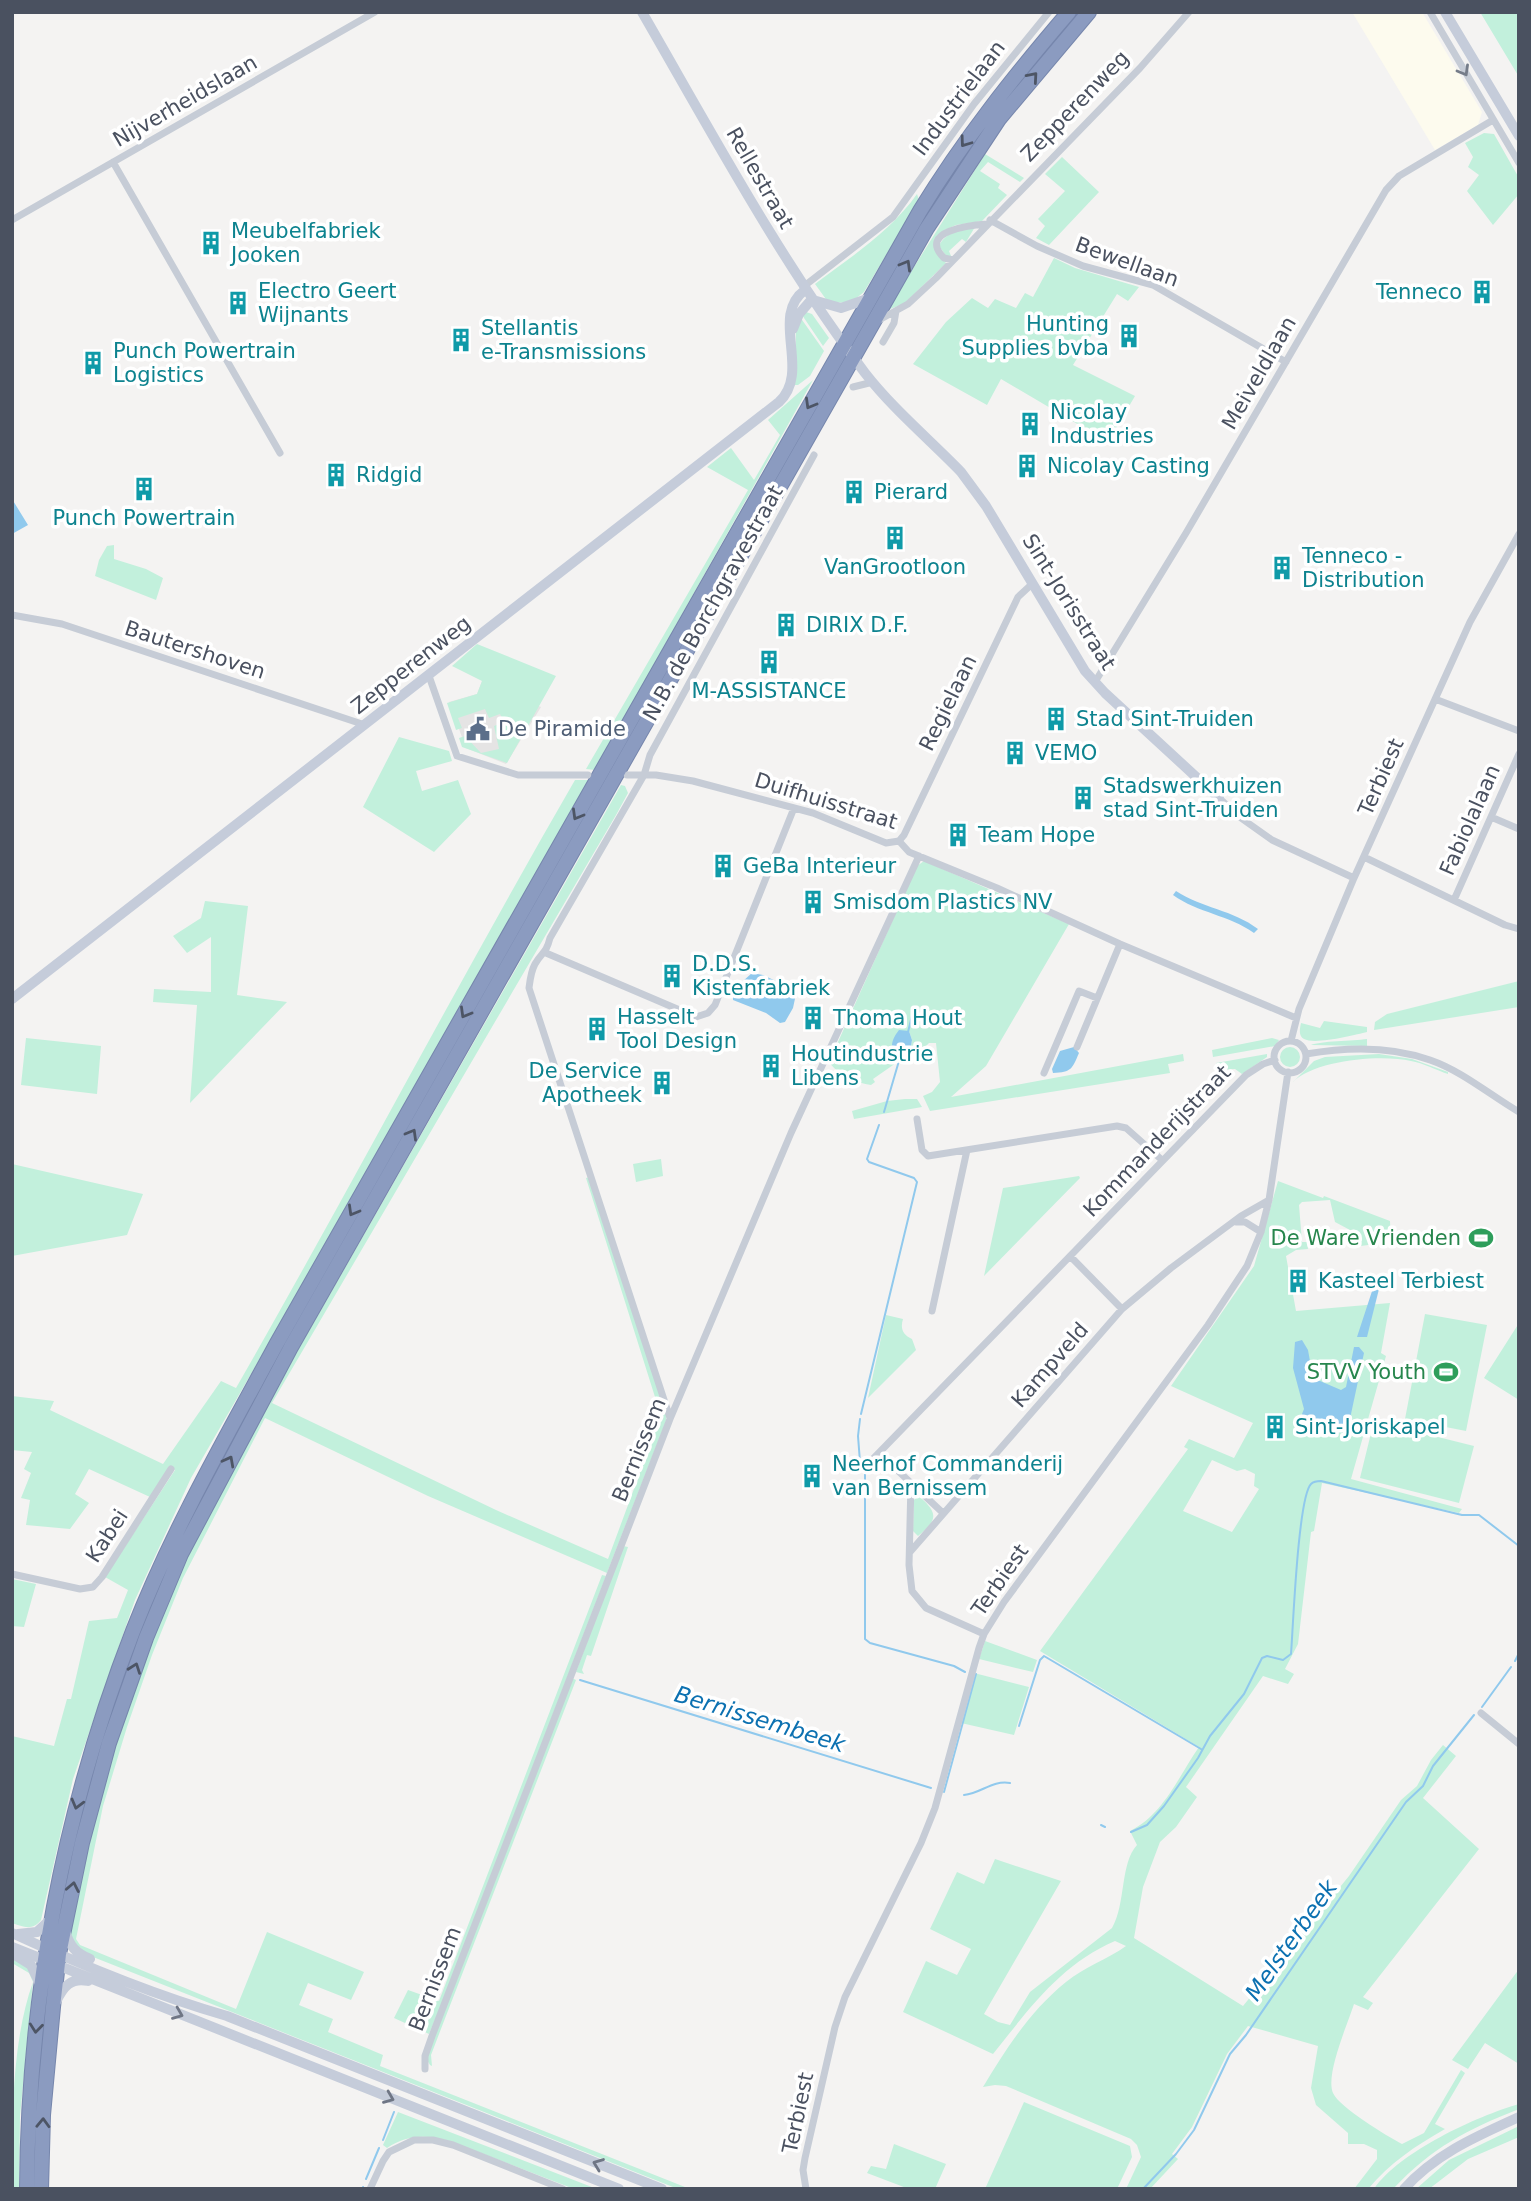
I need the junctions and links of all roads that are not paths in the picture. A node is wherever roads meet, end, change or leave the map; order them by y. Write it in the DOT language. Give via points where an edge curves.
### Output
graph roads {
  1 [pos="375,12"];
  2 [pos="642,12"];
  3 [pos="1049,12"];
  4 [pos="1069,12"];
  5 [pos="1089,12"];
  6 [pos="1189,12"];
  7 [pos="1430,12"];
  8 [pos="1448,12"];
  9 [pos="1493,120"];
  10 [pos="1519,128"];
  11 [pos="1519,136"];
  12 [pos="113,162"];
  13 [pos="1519,163"];
  14 [pos="925,174"];
  15 [pos="920,211"];
  16 [pos="12,220"];
  17 [pos="989,222"];
  18 [pos="953,260"];
  19 [pos="807,292"];
  20 [pos="870,298"];
  21 [pos="896,312"];
  22 [pos="872,324"];
  23 [pos="883,342"];
  24 [pos="849,351"];
  25 [pos="1286,362"];
  26 [pos="873,382"];
  27 [pos="853,387"];
  28 [pos="280,453"];
  29 [pos="814,455"];
  30 [pos="1519,534"];
  31 [pos="1032,584"];
  32 [pos="12,615"];
  33 [pos="429,676"];
  34 [pos="1095,682"];
  35 [pos="1435,699"];
  36 [pos="365,725"];
  37 [pos="1519,731"];
  38 [pos="1519,754"];
  39 [pos="588,775"];
  40 [pos="627,775"];
  41 [pos="644,775"];
  42 [pos="1219,797"];
  43 [pos="794,808"];
  44 [pos="1491,817"];
  45 [pos="1519,829"];
  46 [pos="899,841"];
  47 [pos="919,856"];
  48 [pos="1364,858"];
  49 [pos="1354,878"];
  50 [pos="1454,900"];
  51 [pos="1519,929"];
  52 [pos="1120,944"];
  53 [pos="546,953"];
  54 [pos="1097,998"];
  55 [pos="12,999"];
  56 [pos="1296,1018"];
  57 [pos="1291,1041"];
  58 [pos="1077,1047"];
  59 [pos="1306,1055"];
  60 [pos="1275,1060"];
  61 [pos="1288,1072"];
  62 [pos="1044,1073"];
  63 [pos="1519,1112"];
  64 [pos="917,1119"];
  65 [pos="967,1150"];
  66 [pos="1162,1160"];
  67 [pos="1269,1200"];
  68 [pos="1236,1222"];
  69 [pos="1261,1232"];
  70 [pos="1070,1256"];
  71 [pos="1122,1309"];
  72 [pos="932,1311"];
  73 [pos="670,1419"];
  74 [pos="879,1453"];
  75 [pos="869,1463"];
  76 [pos="171,1469"];
  77 [pos="911,1483"];
  78 [pos="943,1513"];
  79 [pos="910,1552"];
  80 [pos="12,1574"];
  81 [pos="984,1634"];
  82 [pos="1481,1713"];
  83 [pos="1519,1744"];
  84 [pos="52,1918"];
  85 [pos="65,1930"];
  86 [pos="12,1933"];
  87 [pos="12,1947"];
  88 [pos="12,1954"];
  89 [pos="52,1957"];
  90 [pos="128,1981"];
  91 [pos="101,1984"];
  92 [pos="41,1986"];
  93 [pos="53,2007"];
  94 [pos="425,2069"];
  95 [pos="1519,2117"];
  96 [pos="27,2189"];
  97 [pos="41,2189"];
  98 [pos="370,2189"];
  99 [pos="563,2189"];
  100 [pos="619,2189"];
  101 [pos="662,2189"];
  102 [pos="806,2189"];
  103 [pos="1404,2189"];
  1 -- 12 [label="street, Nijverheidslaan"];
  2 -- 19 [label="street, Rellestraat"];
  3 -- 14 [label="street, Industrielaan" via="980,96"];
  4 -- 15 [label="highway, one-way" via="988,111"];
  22 -- 5 [label="highway, one-way" via="979,148"];
  6 -- 17 [label="street, Zepperenweg"];
  7 -- 9 [label="street, one-way"];
  8 -- 10 [label="street"];
  8 -- 11 [label="street"];
  9 -- 13 [label="street"];
  9 -- 25 [label="street, Meiveldlaan" via="1392,181"];
  12 -- 16 [label="street, Nijverheidslaan"];
  12 -- 28 [label="street"];
  14 -- 15 [label="street, Industrielaan"];
  14 -- 19 [label="street, Industrielaan" via="881,228"];
  15 -- 20 [label="highway"];
  17 -- 18 [label="street, Zepperenweg"];
  17 -- 18 [label="street" via="953,229 942,236 938,251"];
  17 -- 25 [label="street, Bewellaan" via="1083,266 1153,285"];
  18 -- 21 [label="street, Zepperenweg"];
  19 -- 20 [label="street" via="841,308"];
  19 -- 24 [label="street, Rellestraat"];
  19 -- 33 [label="street, Zepperenweg" via="799,295 791,309 792,381 779,402"];
  20 -- 24 [label="highway"];
  21 -- 22 [label="street, Zepperenweg"];
  21 -- 23 [label="street, Zepperenweg"];
  22 -- 24 [label="highway"];
  24 -- 26 [label="street, Sint-Jorisstraat"];
  24 -- 84 [label="highway, one-way" via="218,1451 170,1548 95,1738"];
  85 -- 24 [label="highway, one-way" via="109,1743 181,1553 291,1347"];
  25 -- 34 [label="street, Meiveldlaan"];
  26 -- 27 [label="street"];
  26 -- 31 [label="street, Sint-Jorisstraat" via="961,472"];
  29 -- 41 [label="street, N.B. de Borchgravestraat" via="650,755"];
  30 -- 35 [label="street, Terbiest" via="1469,622"];
  31 -- 34 [label="street, Sint-Jorisstraat"];
  31 -- 46 [label="street, Regielaan" via="1018,597"];
  32 -- 36 [label="street, Bautershoven" via="62,624"];
  33 -- 36 [label="street, Zepperenweg"];
  33 -- 39 [label="street" via="454,750 462,759 518,775"];
  34 -- 42 [label="street, Sint-Jorisstraat"];
  35 -- 37 [label="street"];
  35 -- 48 [label="street, Terbiest"];
  36 -- 55 [label="street, Zepperenweg"];
  38 -- 44 [label="street, Fabiolalaan"];
  40 -- 41 [label="street, Duifhuisstraat"];
  41 -- 43 [label="street, Duifhuisstraat" via="693,780"];
  41 -- 53 [label="street, N.B. de Borchgravestraat" via="550,938"];
  42 -- 49 [label="street, Sint-Jorisstraat" via="1272,840"];
  43 -- 46 [label="street, Duifhuisstraat" via="886,843"];
  43 -- 53 [label="street" via="708,1013 696,1017"];
  44 -- 45 [label="street"];
  44 -- 50 [label="street, Fabiolalaan"];
  46 -- 47 [label="street, Duifhuisstraat"];
  47 -- 52 [label="street, Duifhuisstraat"];
  47 -- 73 [label="street, Bernissem" via="791,1133"];
  48 -- 49 [label="street, Terbiest"];
  48 -- 50 [label="street"];
  49 -- 56 [label="street, Terbiest"];
  50 -- 51 [label="street"];
  52 -- 54 [label="street"];
  52 -- 56 [label="street, Duifhuisstraat"];
  53 -- 73 [label="street, N.B. de Borchgravestraat" via="534,965 529,988"];
  54 -- 58 [label="street"];
  54 -- 62 [label="street" via="1079,991"];
  56 -- 57 [label="street, Terbiest"];
  57 -- 59 [label="street" via="1301,1045"];
  57 -- 60 [label="street" via="1278,1046"];
  59 -- 61 [label="street" via="1301,1068"];
  59 -- 63 [label="street" via="1369,1049 1429,1060"];
  60 -- 61 [label="street"];
  60 -- 66 [label="street, Kommanderijstraat" via="1246,1075"];
  61 -- 67 [label="street, Terbiest"];
  64 -- 65 [label="street" via="925,1154"];
  65 -- 66 [label="street" via="1122,1126"];
  65 -- 72 [label="street"];
  66 -- 70 [label="street, Kommanderijstraat"];
  67 -- 68 [label="street, Kampveld"];
  67 -- 69 [label="street, Terbiest"];
  68 -- 69 [label="street"];
  68 -- 71 [label="street, Kampveld"];
  69 -- 81 [label="street, Terbiest" via="1230,1293"];
  70 -- 71 [label="street"];
  70 -- 74 [label="street, Kommanderijstraat"];
  71 -- 78 [label="street, Kampveld"];
  73 -- 94 [label="street, Bernissem" via="432,2036"];
  74 -- 75 [label="street, Kommanderijstraat"];
  74 -- 77 [label="street"];
  76 -- 80 [label="street, Kabei" via="93,1587 80,1589"];
  77 -- 78 [label="street"];
  77 -- 79 [label="street"];
  78 -- 79 [label="street, Kampveld"];
  79 -- 81 [label="street" via="912,1591 926,1608"];
  81 -- 102 [label="street, Terbiest" via="935,1808 835,2027 805,2158"];
  82 -- 83 [label="street"];
  84 -- 86 [label="street" via="32,1934"];
  84 -- 89 [label="highway"];
  85 -- 89 [label="highway"];
  85 -- 90 [label="street" via="77,1953 120,1971"];
  86 -- 89 [label="street"];
  87 -- 89 [label="street"];
  88 -- 92 [label="street" via="31,1965"];
  89 -- 90 [label="street"];
  89 -- 91 [label="street"];
  89 -- 92 [label="highway"];
  89 -- 93 [label="highway"];
  101 -- 90 [label="street, one-way" via="274,2034"];
  91 -- 93 [label="street" via="72,1981"];
  91 -- 100 [label="street, one-way"];
  92 -- 96 [label="highway, one-way" via="27,2118"];
  97 -- 93 [label="highway, one-way"];
  95 -- 103 [label="street" via="1450,2151"];
  98 -- 99 [label="street" via="389,2152 414,2140 453,2145"];
}
